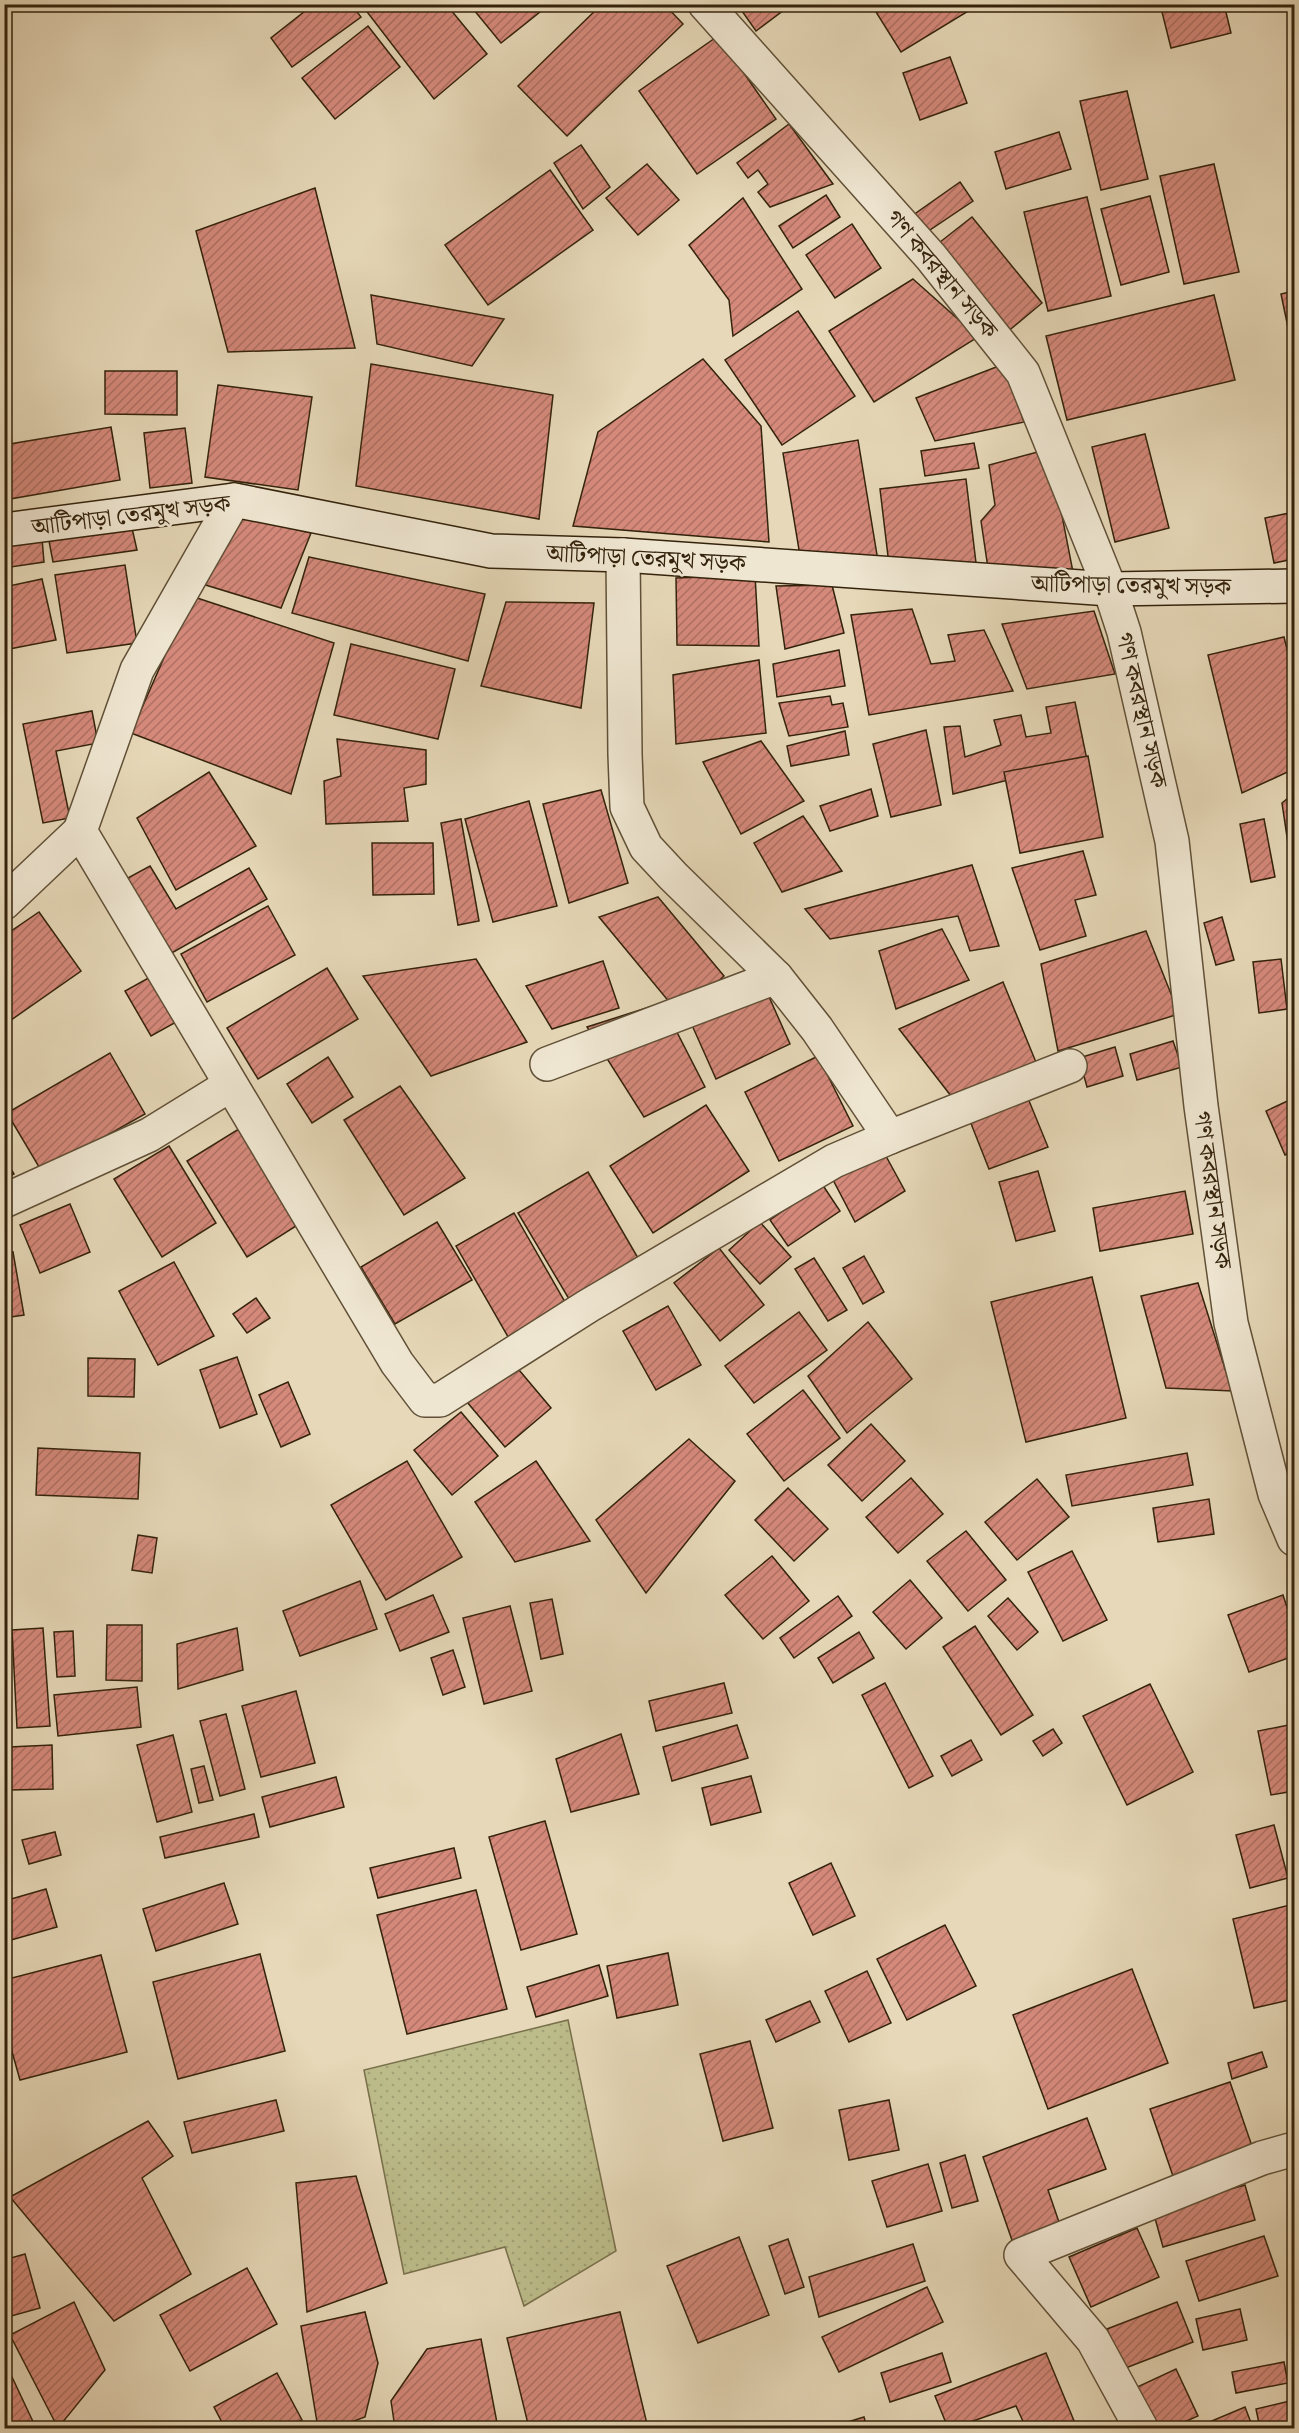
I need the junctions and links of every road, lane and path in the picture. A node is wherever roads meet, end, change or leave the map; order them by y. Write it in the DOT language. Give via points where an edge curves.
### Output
graph roads {
  1 [pos="705,4"];
  2 [pos="234,500"];
  3 [pos="4,530"];
  4 [pos="623,555"];
  5 [pos="1294,586"];
  6 [pos="1110,589"];
  7 [pos="80,831"];
  8 [pos="4,903"];
  9 [pos="776,977"];
  10 [pos="547,1064"];
  11 [pos="1070,1066"];
  12 [pos="230,1085"];
  13 [pos="890,1137"];
  14 [pos="4,1201"];
  15 [pos="1294,1539"];
  16 [pos="1294,2149"];
  17 [pos="1142,2428"];
  1 -- 6 [label="street, গণ কবরস্থান সড়ক" via="932,257 1023,373"];
  2 -- 3 [label="street, আটিপাড়া তেরমুখ সড়ক"];
  2 -- 4 [label="street, আটিপাড়া তেরমুখ সড়ক" via="491,551"];
  2 -- 7 [label="street" via="137,670"];
  4 -- 6 [label="street, আটিপাড়া তেরমুখ সড়ক"];
  4 -- 9 [label="street" via="627,807 646,847"];
  5 -- 6 [label="street, আটিপাড়া তেরমুখ সড়ক"];
  6 -- 15 [label="street, গণ কবরস্থান সড়ক" via="1124,632 1172,841 1201,1106 1231,1323 1275,1494"];
  7 -- 8 [label="street"];
  7 -- 12 [label="street"];
  9 -- 10 [label="street"];
  9 -- 13 [label="street" via="817,1029"];
  11 -- 13 [label="street"];
  12 -- 13 [label="street" via="397,1363 425,1400 440,1400 588,1306 834,1161"];
  12 -- 14 [label="street" via="149,1135"];
  16 -- 17 [label="street" via="1262,2158 1021,2255 1093,2340"];
}
